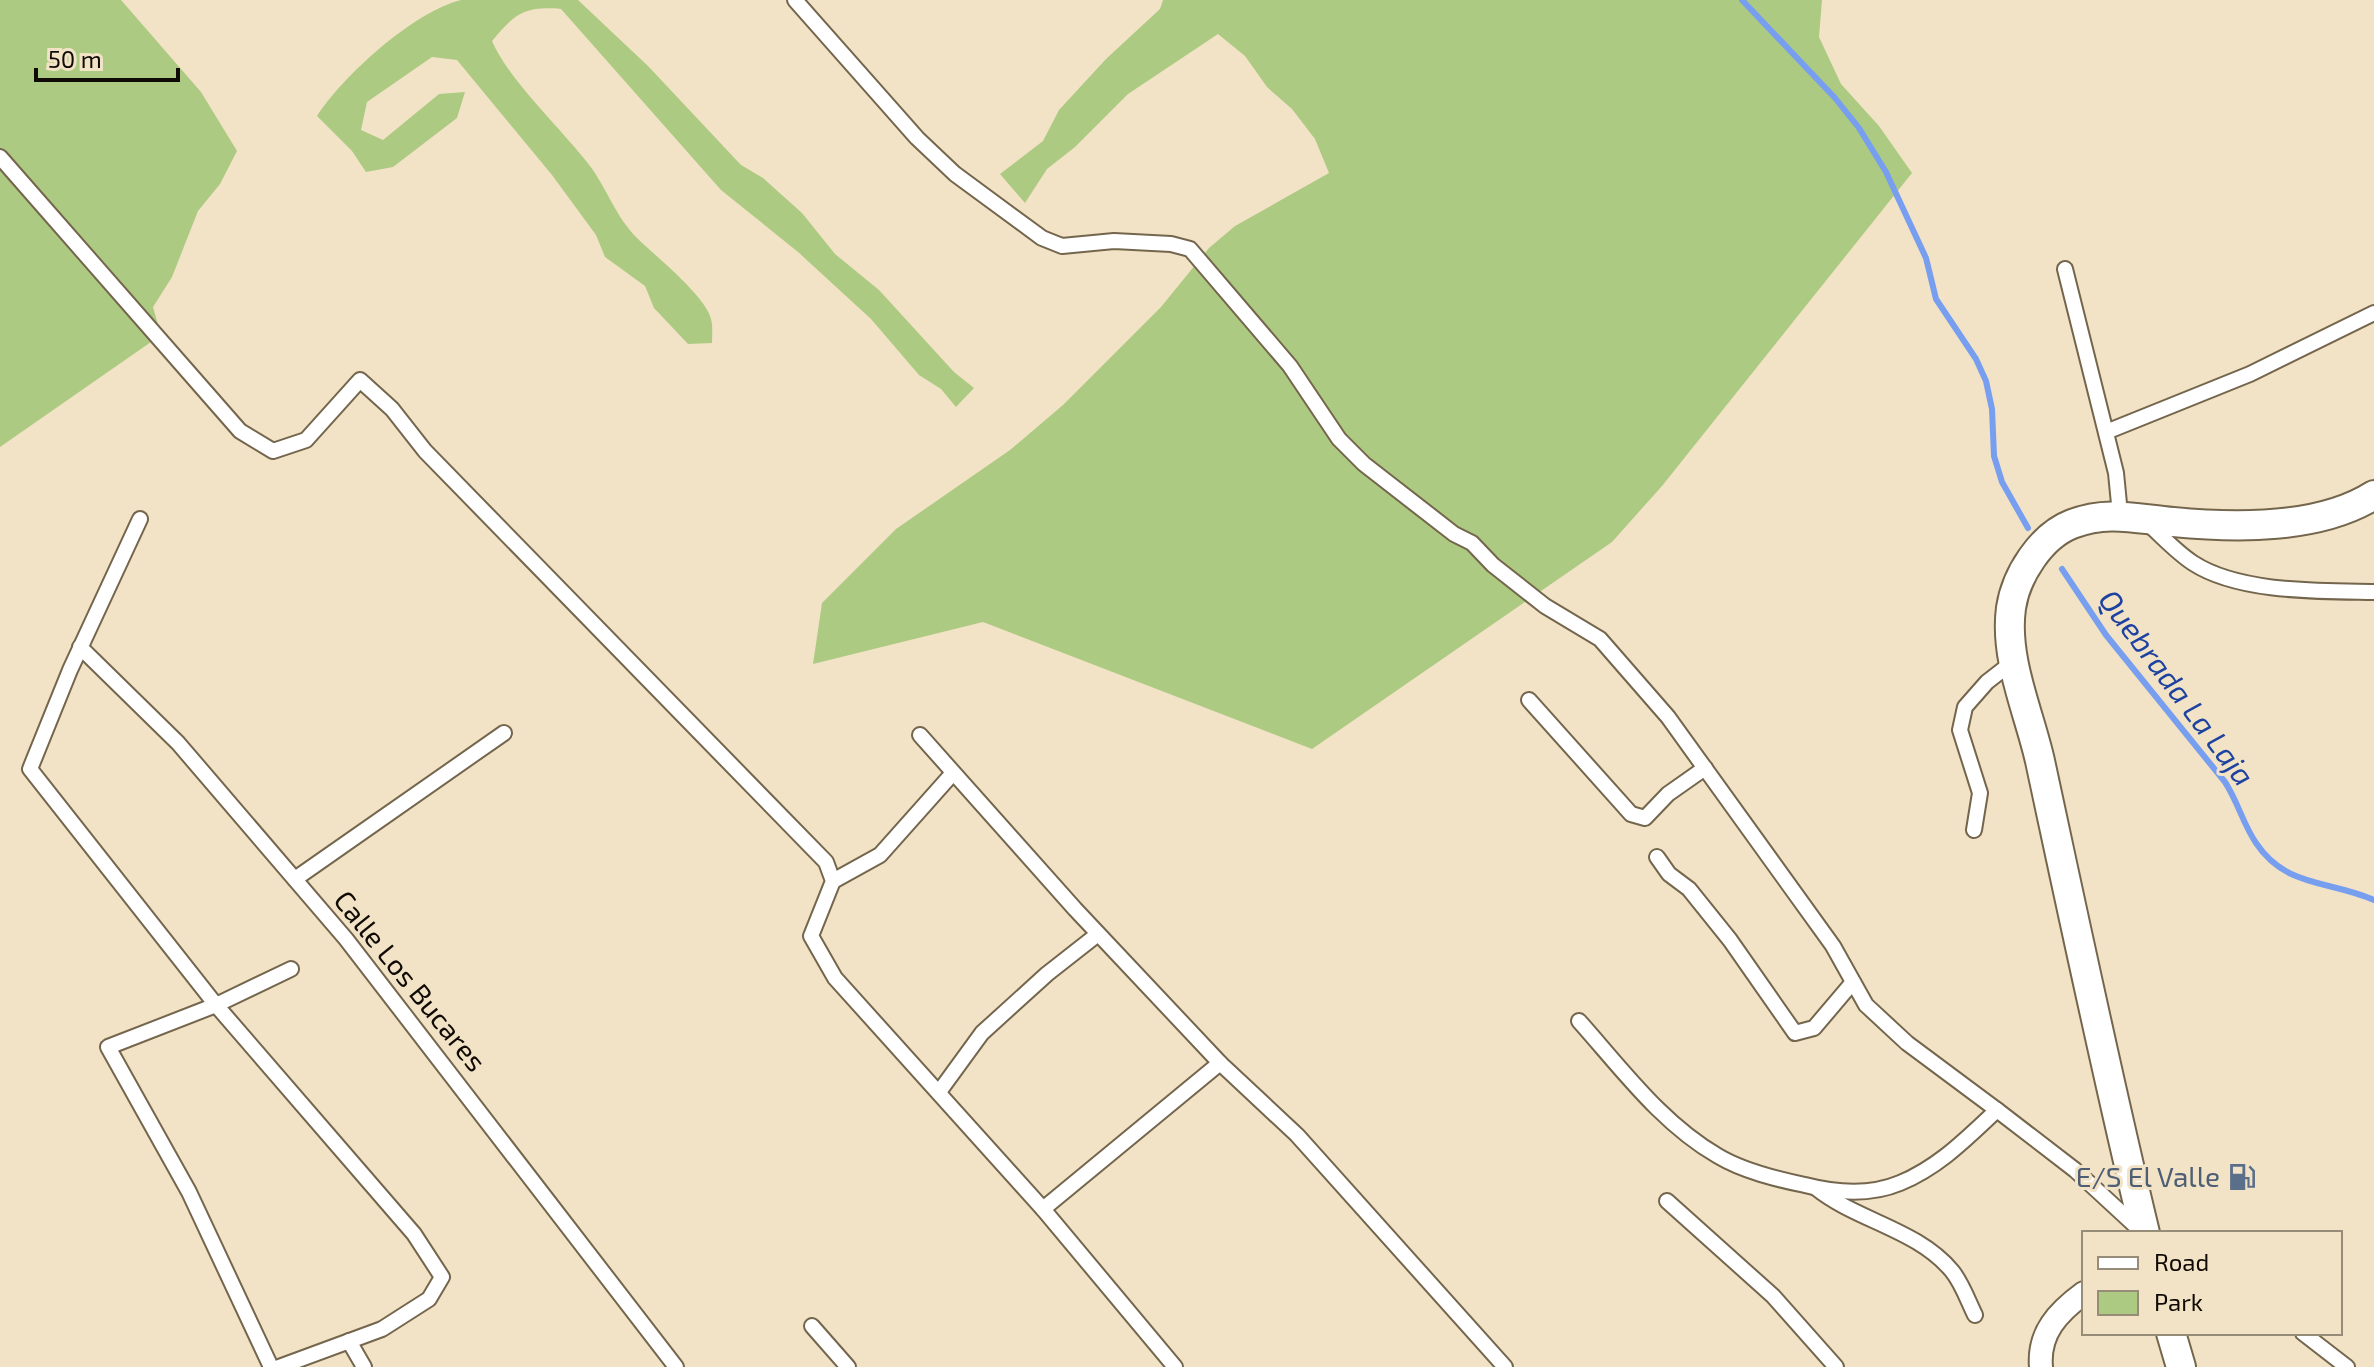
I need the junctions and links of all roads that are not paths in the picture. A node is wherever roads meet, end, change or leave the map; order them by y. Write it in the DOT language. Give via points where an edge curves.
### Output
graph roads {
  1 [pos="795,0"];
  2 [pos="0,157"];
  3 [pos="2065,269"];
  4 [pos="2374,313"];
  5 [pos="2106,432"];
  6 [pos="2374,495"];
  7 [pos="2130,515"];
  8 [pos="140,519"];
  9 [pos="2374,592"];
  10 [pos="80,647"];
  11 [pos="2015,661"];
  12 [pos="1529,700"];
  13 [pos="504,733"];
  14 [pos="920,735"];
  15 [pos="1705,768"];
  16 [pos="953,773"];
  17 [pos="1974,830"];
  18 [pos="1657,857"];
  19 [pos="295,879"];
  20 [pos="833,881"];
  21 [pos="1098,934"];
  22 [pos="291,969"];
  23 [pos="1853,982"];
  24 [pos="216,1005"];
  25 [pos="1579,1021"];
  26 [pos="1220,1063"];
  27 [pos="939,1092"];
  28 [pos="1997,1110"];
  29 [pos="1816,1188"];
  30 [pos="1667,1201"];
  31 [pos="1043,1209"];
  32 [pos="2142,1231"];
  33 [pos="2144,1231"];
  34 [pos="2082,1294"];
  35 [pos="1975,1315"];
  36 [pos="812,1326"];
  37 [pos="2172,1335"];
  38 [pos="2306,1335"];
  39 [pos="349,1341"];
  40 [pos="271,1367"];
  41 [pos="279,1367"];
  42 [pos="364,1367"];
  43 [pos="676,1367"];
  44 [pos="848,1367"];
  45 [pos="1175,1367"];
  46 [pos="1505,1367"];
  47 [pos="1836,1367"];
  48 [pos="2041,1367"];
  49 [pos="2181,1367"];
  50 [pos="2347,1367"];
  1 -- 15 [label="street" via="917,138 955,174 1042,238 1062,246 1114,241 1190,249 1290,366 1339,439 1394,489 1472,543 1545,606 1600,639"];
  2 -- 20 [label="street" via="240,431 273,451 306,440 360,380 826,862"];
  3 -- 5 [label="street"];
  4 -- 5 [label="street" via="2250,374"];
  5 -- 7 [label="street"];
  6 -- 7 [label="highway" via="2343,509 2272,523 2173,522"];
  7 -- 9 [label="street" via="2193,563 2227,577 2295,590"];
  7 -- 11 [label="highway" via="2090,518 2057,531 2033,557 2015,588 2011,608"];
  8 -- 10 [label="street"];
  10 -- 19 [label="street, Calle Los Bucares" via="178,743"];
  10 -- 24 [label="street" via="30,769"];
  11 -- 17 [label="street" via="1965,707 1960,730 1980,793"];
  11 -- 33 [label="highway"];
  12 -- 15 [label="street" via="1631,814 1645,818"];
  13 -- 19 [label="street"];
  14 -- 16 [label="street"];
  15 -- 23 [label="street" via="1833,946"];
  16 -- 20 [label="street" via="880,855"];
  16 -- 21 [label="street"];
  18 -- 23 [label="street" via="1730,940 1795,1033 1814,1028"];
  19 -- 43 [label="street, Calle Los Bucares"];
  20 -- 27 [label="street" via="811,936 817,951 835,978"];
  21 -- 26 [label="street"];
  21 -- 27 [label="street" via="982,1033"];
  22 -- 24 [label="street"];
  23 -- 28 [label="street" via="1866,1005 1907,1043"];
  24 -- 39 [label="street" via="386,1199 442,1277 429,1299 382,1329"];
  24 -- 40 [label="street" via="108,1047 189,1192"];
  25 -- 29 [label="street" via="1660,1111 1718,1157"];
  26 -- 31 [label="street"];
  26 -- 46 [label="street" via="1297,1135"];
  27 -- 31 [label="street"];
  28 -- 29 [label="street" via="1943,1160 1899,1184 1856,1193"];
  28 -- 32 [label="street"];
  29 -- 35 [label="street" via="1924,1246 1953,1271"];
  30 -- 47 [label="street" via="1773,1296"];
  31 -- 45 [label="street"];
  34 -- 48 [label="street" via="2046,1330"];
  36 -- 44 [label="street"];
  37 -- 49 [label="highway"];
  38 -- 50 [label="street"];
  39 -- 41 [label="street"];
  39 -- 42 [label="street"];
}
